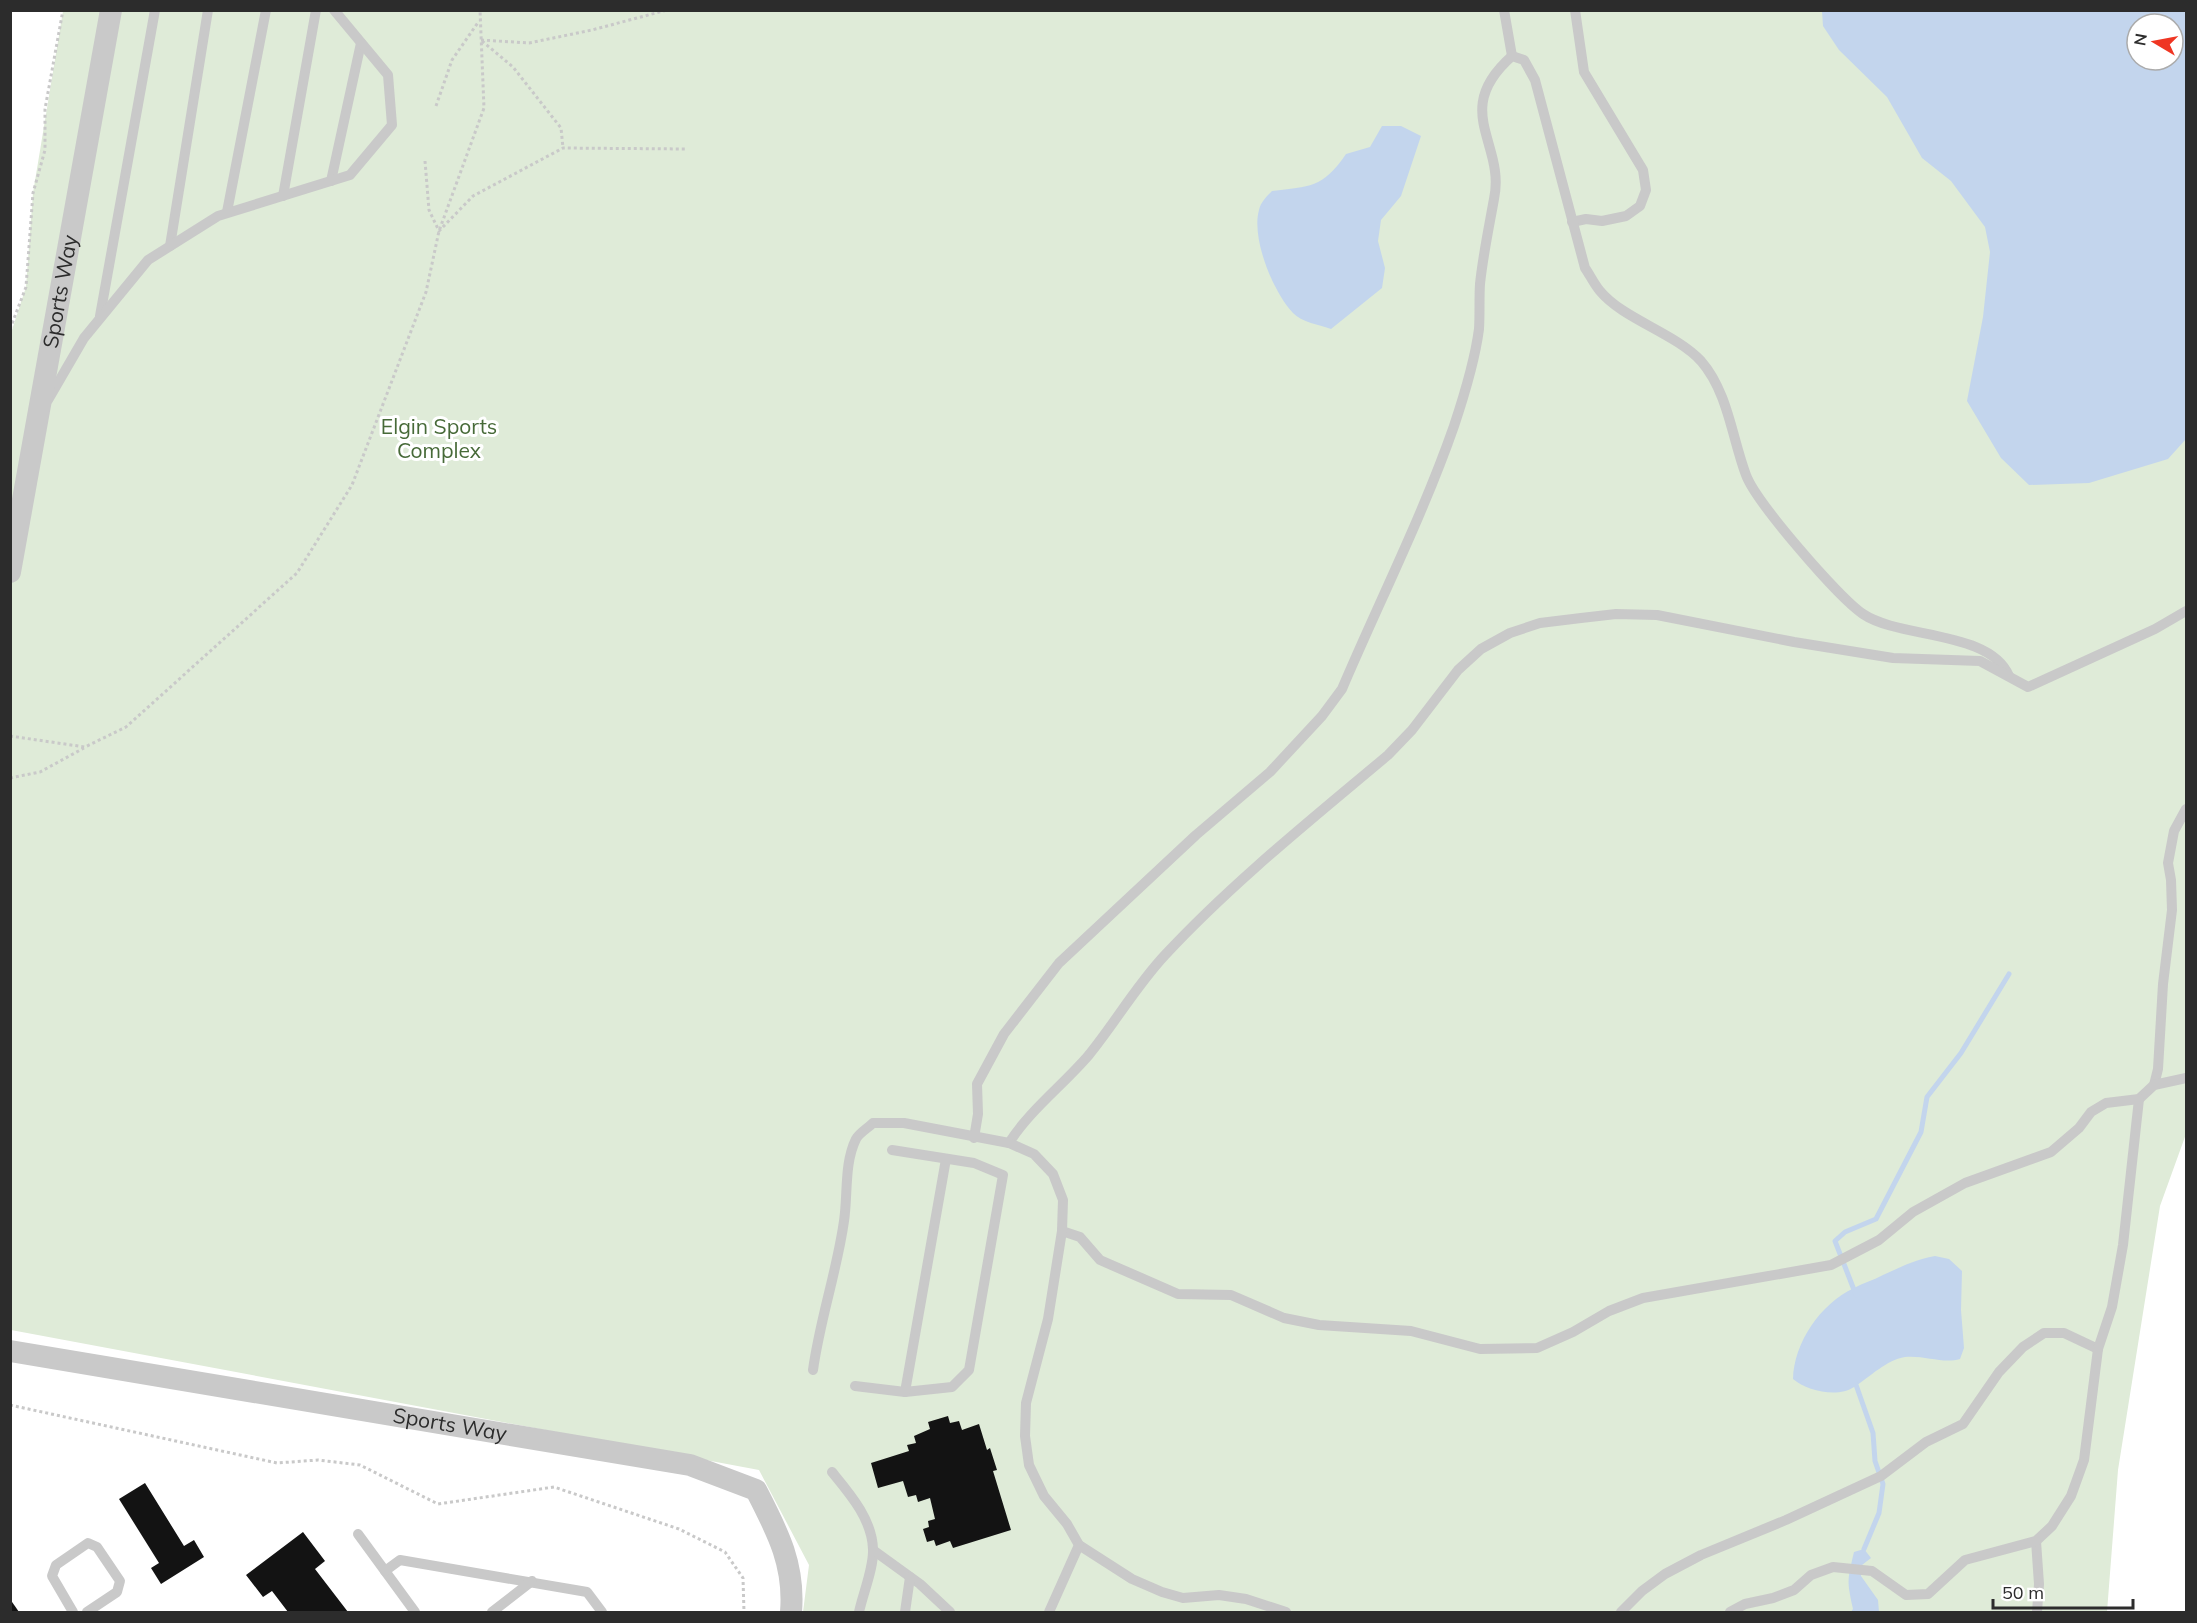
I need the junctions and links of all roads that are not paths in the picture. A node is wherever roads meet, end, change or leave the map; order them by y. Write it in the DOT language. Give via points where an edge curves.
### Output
graph roads {
  1 [pos="111,10"];
  2 [pos="155,10"];
  3 [pos="208,10"];
  4 [pos="266,10"];
  5 [pos="316,10"];
  6 [pos="334,10"];
  7 [pos="1504,10"];
  8 [pos="1575,10"];
  9 [pos="361,43"];
  10 [pos="1512,56"];
  11 [pos="331,181"];
  12 [pos="283,196"];
  13 [pos="227,213"];
  14 [pos="1572,222"];
  15 [pos="170,246"];
  16 [pos="99,320"];
  17 [pos="40,412"];
  18 [pos="10,572"];
  19 [pos="2187,611"];
  20 [pos="2009,676"];
  21 [pos="2187,809"];
  22 [pos="2181,1078"];
  23 [pos="2154,1085"];
  24 [pos="2139,1099"];
  25 [pos="974,1138"];
  26 [pos="1009,1143"];
  27 [pos="892,1150"];
  28 [pos="946,1159"];
  29 [pos="1062,1231"];
  30 [pos="2098,1349"];
  31 [pos="10,1351"];
  32 [pos="813,1370"];
  33 [pos="855,1386"];
  34 [pos="905,1392"];
  35 [pos="831,1472"];
  36 [pos="358,1534"];
  37 [pos="2036,1541"];
  38 [pos="1079,1545"];
  39 [pos="873,1550"];
  40 [pos="385,1571"];
  41 [pos="910,1577"];
  42 [pos="532,1581"];
  43 [pos="73,1612"];
  44 [pos="87,1612"];
  45 [pos="415,1612"];
  46 [pos="492,1612"];
  47 [pos="602,1612"];
  48 [pos="791,1612"];
  49 [pos="859,1612"];
  50 [pos="905,1612"];
  51 [pos="950,1612"];
  52 [pos="1049,1612"];
  53 [pos="1286,1612"];
  54 [pos="1621,1612"];
  55 [pos="1730,1612"];
  56 [pos="2037,1612"];
  1 -- 17 [label="street, Sports Way"];
  2 -- 16 [label="lane"];
  3 -- 15 [label="lane"];
  4 -- 13 [label="lane"];
  5 -- 12 [label="lane"];
  6 -- 9 [label="lane"];
  7 -- 10 [label="lane"];
  8 -- 14 [label="lane" via="1584,72 1643,170 1646,190 1640,206 1626,216"];
  9 -- 11 [label="lane"];
  9 -- 11 [label="lane" via="388,75 392,126 350,175"];
  10 -- 14 [label="lane" via="1524,60 1535,80"];
  10 -- 25 [label="lane" via="1487,87 1482,110 1496,191 1484,250 1479,331 1457,415 1342,689 1278,764 1059,963 1004,1034 977,1084"];
  11 -- 12 [label="lane"];
  12 -- 13 [label="lane"];
  13 -- 15 [label="lane"];
  14 -- 20 [label="lane" via="1585,268 1601,292 1701,362 1716,383 1746,477 1838,593 1863,615 1985,652 2004,665"];
  15 -- 16 [label="lane" via="148,260"];
  16 -- 17 [label="lane"];
  17 -- 18 [label="street, Sports Way"];
  19 -- 20 [label="lane" via="2028,687"];
  20 -- 26 [label="lane" via="1980,661 1893,658 1657,615 1540,623 1510,633 1482,649 1458,670 1388,755 1189,929 1132,993 1088,1055 1021,1125"];
  21 -- 23 [label="lane" via="2174,831 2168,863 2172,910"];
  22 -- 23 [label="lane"];
  23 -- 24 [label="lane"];
  24 -- 29 [label="lane" via="2106,1103 2091,1112 2051,1152 1965,1183 1914,1212 1879,1240 1831,1265 1643,1298 1537,1348 1489,1349 1411,1331 1353,1329 1284,1318 1231,1295 1178,1294 1100,1260 1080,1237"];
  24 -- 30 [label="lane" via="2123,1245 2112,1307"];
  25 -- 26 [label="lane"];
  25 -- 32 [label="lane" via="904,1123 873,1123 856,1138 835,1270 818,1333"];
  26 -- 29 [label="lane" via="1034,1154 1053,1174 1063,1200"];
  27 -- 28 [label="lane"];
  28 -- 34 [label="lane"];
  28 -- 34 [label="lane" via="974,1163 1003,1175 969,1370 952,1387"];
  29 -- 38 [label="lane" via="1048,1319 1026,1404 1025,1436 1029,1465 1044,1496"];
  30 -- 37 [label="lane" via="2084,1460 2071,1496 2052,1526"];
  30 -- 54 [label="lane" via="2064,1333 2044,1333 2023,1347 1999,1372 1963,1424 1926,1442 1881,1476 1692,1559 1642,1591"];
  31 -- 48 [label="street, Sports Way" via="690,1465 756,1490 784,1545 793,1592"];
  33 -- 34 [label="lane"];
  35 -- 39 [label="lane" via="854,1500 868,1526"];
  36 -- 40 [label="lane"];
  37 -- 55 [label="lane" via="1965,1560 1928,1594 1906,1595 1872,1571 1833,1567 1811,1575 1794,1590"];
  37 -- 56 [label="lane"];
  38 -- 52 [label="lane"];
  38 -- 53 [label="lane" via="1132,1579 1162,1592 1183,1598 1219,1595 1246,1599"];
  39 -- 41 [label="lane"];
  39 -- 49 [label="lane"];
  40 -- 42 [label="lane" via="400,1560"];
  40 -- 45 [label="lane"];
  41 -- 50 [label="lane"];
  41 -- 51 [label="lane"];
  42 -- 46 [label="lane"];
  42 -- 47 [label="lane" via="587,1592"];
  43 -- 44 [label="lane" via="51,1576 56,1565 88,1543 97,1547 120,1581 117,1592"];
}
